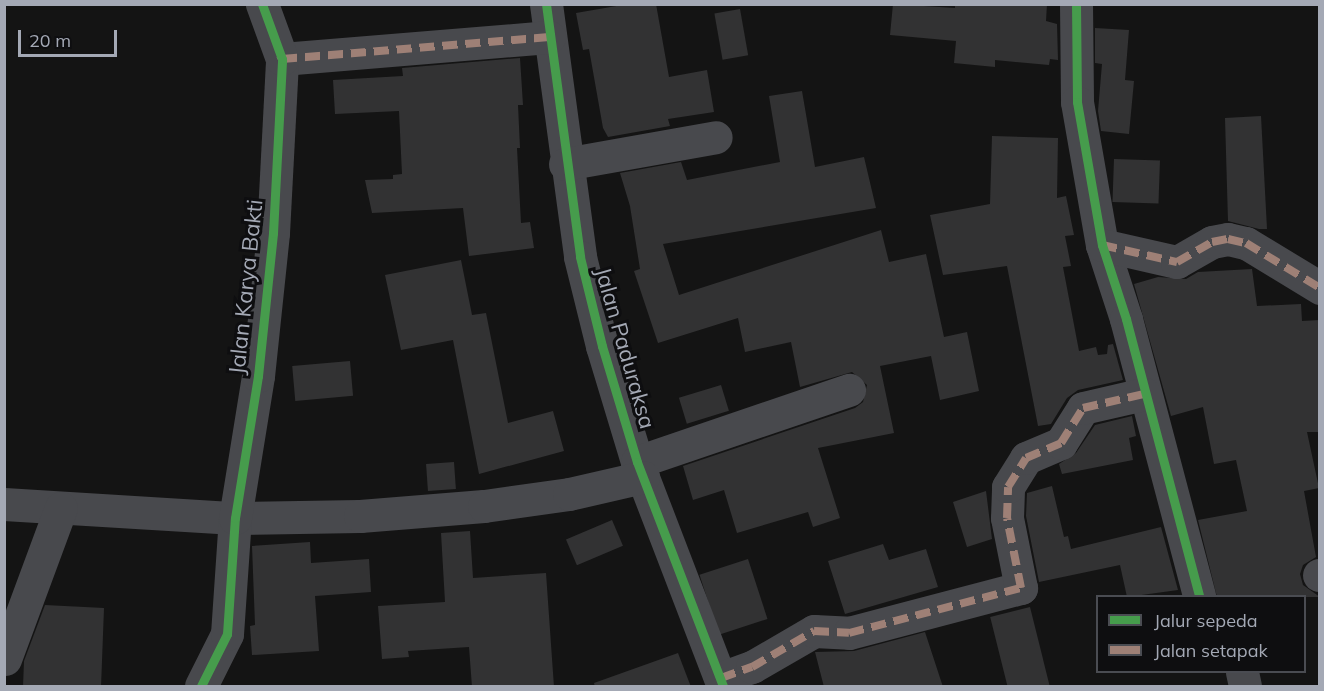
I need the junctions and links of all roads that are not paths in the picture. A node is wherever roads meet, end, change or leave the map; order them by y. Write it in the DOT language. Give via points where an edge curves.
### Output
graph roads {
  1 [pos="262,4"];
  2 [pos="546,4"];
  3 [pos="1076,4"];
  4 [pos="549,37"];
  5 [pos="282,58"];
  6 [pos="716,137"];
  7 [pos="565,164"];
  8 [pos="1102,245"];
  9 [pos="1320,288"];
  10 [pos="849,390"];
  11 [pos="1144,394"];
  12 [pos="640,470"];
  13 [pos="4,504"];
  14 [pos="61,508"];
  15 [pos="235,518"];
  16 [pos="1198,595"];
  17 [pos="5,659"];
  18 [pos="722,682"];
  19 [pos="201,687"];
  1 -- 5 [label="street"];
  2 -- 4 [label="street, Jalan Paduraksa"];
  3 -- 8 [label="street" via="1077,102"];
  4 -- 5 [label="street"];
  4 -- 7 [label="street, Jalan Paduraksa"];
  5 -- 15 [label="street, Jalan Karya Bakti" via="273,233 258,376"];
  6 -- 7 [label="street"];
  7 -- 12 [label="street, Jalan Paduraksa" via="580,257"];
  8 -- 9 [label="street" via="1178,262 1212,242 1228,239 1246,243"];
  8 -- 11 [label="street"];
  10 -- 12 [label="street"];
  11 -- 16 [label="street"];
  11 -- 18 [label="street" via="1083,408 1061,443 1026,458 1008,487 1007,518 1021,588 849,633 814,631"];
  12 -- 15 [label="street" via="569,494 484,506 360,516"];
  12 -- 18 [label="street, Jalan Paduraksa"];
  13 -- 14 [label="street"];
  14 -- 15 [label="street"];
  14 -- 17 [label="street"];
  15 -- 19 [label="street, Jalan Karya Bakti" via="227,633"];
}
